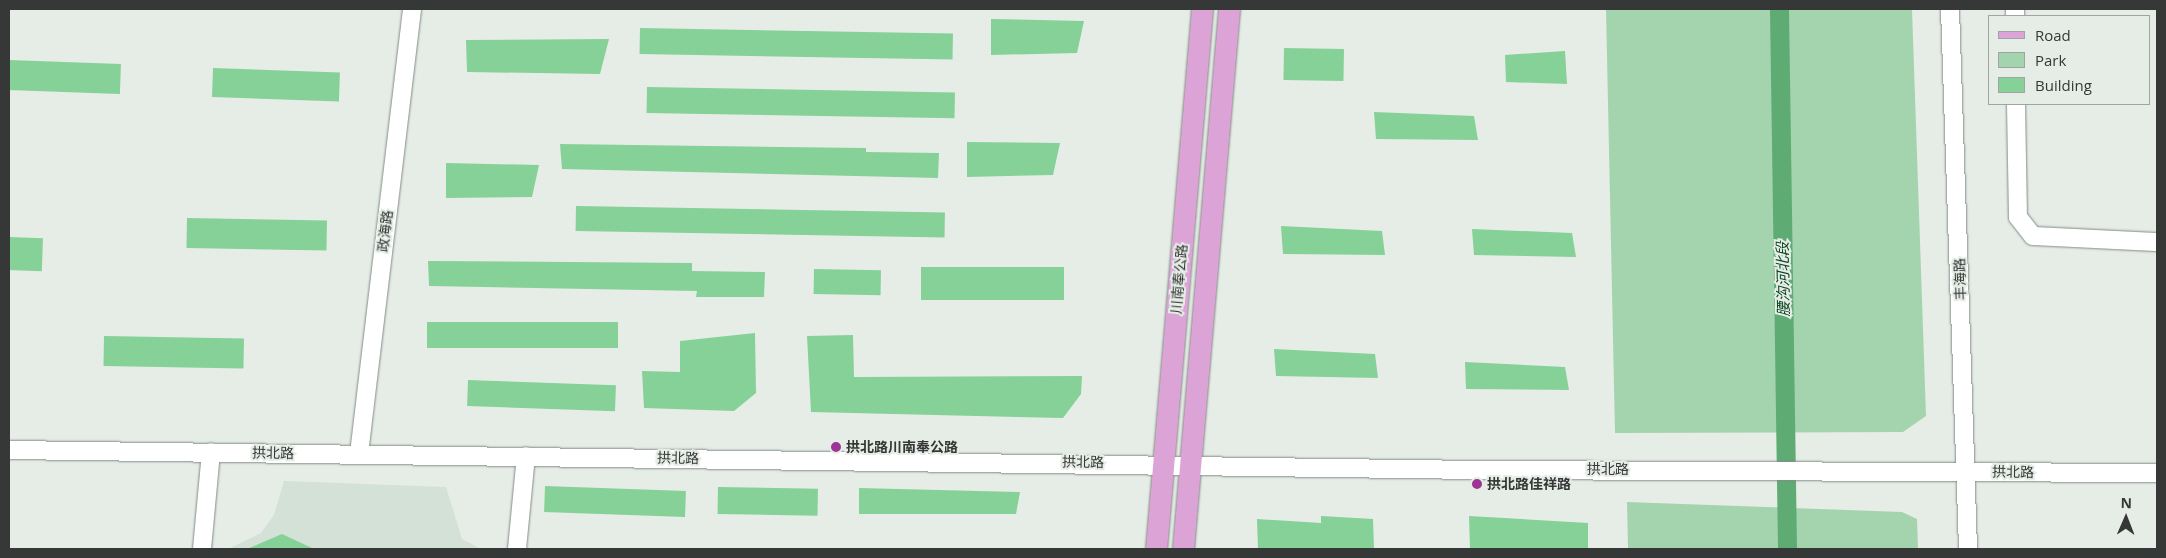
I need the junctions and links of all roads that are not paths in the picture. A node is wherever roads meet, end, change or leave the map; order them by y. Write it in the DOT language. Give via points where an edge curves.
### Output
graph roads {
  1 [pos="412,9"];
  2 [pos="1202,9"];
  3 [pos="1229,9"];
  4 [pos="1950,9"];
  5 [pos="2016,105"];
  6 [pos="2157,242"];
  7 [pos="9,450"];
  8 [pos="211,452"];
  9 [pos="359,454"];
  10 [pos="526,456"];
  11 [pos="1164,463"];
  12 [pos="1190,463"];
  13 [pos="1966,471"];
  14 [pos="2157,473"];
  15 [pos="202,549"];
  16 [pos="517,549"];
  17 [pos="1156,549"];
  18 [pos="1183,549"];
  19 [pos="1968,549"];
  1 -- 9 [label="street, 政海路"];
  2 -- 11 [label="main road, 川南奉公路"];
  3 -- 12 [label="main road, 川南奉公路"];
  4 -- 13 [label="street, 丰海路"];
  5 -- 6 [label="street" via="2018,217 2033,236"];
  7 -- 8 [label="street, 拱北路"];
  8 -- 9 [label="street, 拱北路"];
  8 -- 15 [label="street"];
  9 -- 10 [label="street, 拱北路"];
  10 -- 11 [label="street, 拱北路"];
  10 -- 16 [label="street"];
  11 -- 12 [label="street, 拱北路"];
  11 -- 17 [label="main road, 川南奉公路"];
  12 -- 13 [label="street, 拱北路" via="1477,470"];
  12 -- 18 [label="main road, 川南奉公路"];
  13 -- 14 [label="street, 拱北路"];
  13 -- 19 [label="street, 丰海路"];
}
